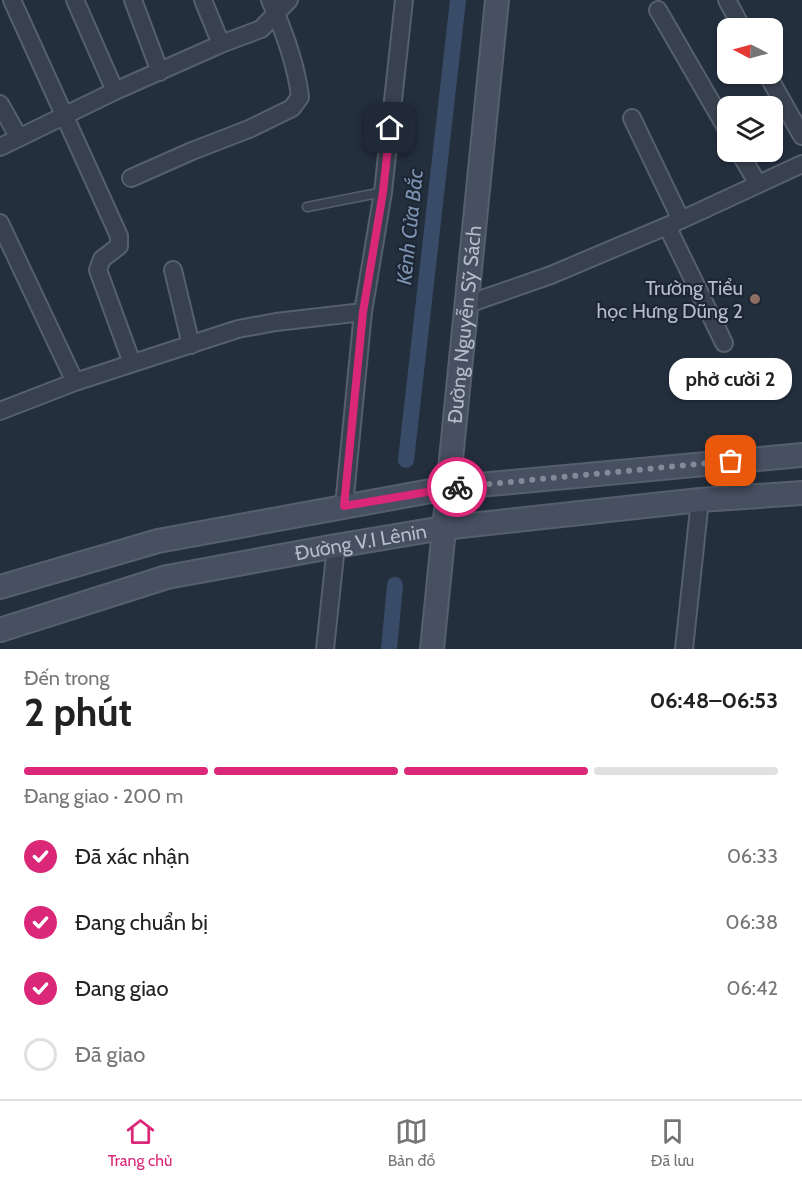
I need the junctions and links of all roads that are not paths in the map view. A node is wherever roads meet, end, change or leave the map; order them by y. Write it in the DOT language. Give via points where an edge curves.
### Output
graph roads {
  1 [pos="12,0"];
  2 [pos="75,0"];
  3 [pos="133,0"];
  4 [pos="203,0"];
  5 [pos="289,0"];
  6 [pos="404,0"];
  7 [pos="497,0"];
  8 [pos="727,0"];
  9 [pos="273,6"];
  10 [pos="658,10"];
  11 [pos="737,18"];
  12 [pos="221,44"];
  13 [pos="160,72"];
  14 [pos="773,84"];
  15 [pos="116,91"];
  16 [pos="0,104"];
  17 [pos="717,112"];
  18 [pos="65,115"];
  19 [pos="632,118"];
  20 [pos="802,136"];
  21 [pos="19,138"];
  22 [pos="0,147"];
  23 [pos="745,162"];
  24 [pos="802,164"];
  25 [pos="131,178"];
  26 [pos="758,184"];
  27 [pos="383,192"];
  28 [pos="307,207"];
  29 [pos="0,223"];
  30 [pos="674,223"];
  31 [pos="173,270"];
  32 [pos="465,305"];
  33 [pos="363,312"];
  34 [pos="724,343"];
  35 [pos="191,345"];
  36 [pos="132,363"];
  37 [pos="75,382"];
  38 [pos="0,410"];
  39 [pos="802,454"];
  40 [pos="447,488"];
  41 [pos="802,494"];
  42 [pos="700,500"];
  43 [pos="344,506"];
  44 [pos="443,528"];
  45 [pos="336,546"];
  46 [pos="0,587"];
  47 [pos="0,630"];
  48 [pos="325,649"];
  49 [pos="432,649"];
  50 [pos="684,649"];
  1 -- 18 [label="street"];
  2 -- 15 [label="street"];
  3 -- 13 [label="street"];
  4 -- 12 [label="street"];
  5 -- 9 [label="street"];
  6 -- 27 [label="street"];
  7 -- 32 [label="main road, Đường Nguyễn Sỹ Sách"];
  8 -- 11 [label="street"];
  9 -- 12 [label="street" via="261,29"];
  9 -- 25 [label="street" via="286,35 298,83 300,97 292,108"];
  10 -- 17 [label="street"];
  12 -- 13 [label="street"];
  13 -- 15 [label="street"];
  14 -- 20 [label="street"];
  15 -- 18 [label="street"];
  16 -- 21 [label="street"];
  18 -- 21 [label="street"];
  18 -- 36 [label="street" via="119,236 119,246 102,259 98,270"];
  19 -- 30 [label="street"];
  21 -- 22 [label="street"];
  23 -- 26 [label="street"];
  24 -- 26 [label="street"];
  26 -- 30 [label="street"];
  27 -- 28 [label="lane"];
  27 -- 33 [label="street"];
  29 -- 37 [label="street"];
  30 -- 32 [label="street" via="550,275"];
  30 -- 34 [label="street"];
  31 -- 35 [label="street"];
  32 -- 40 [label="main road, Đường Nguyễn Sỹ Sách"];
  33 -- 35 [label="street" via="238,329"];
  33 -- 43 [label="street"];
  35 -- 36 [label="street"];
  36 -- 37 [label="street"];
  37 -- 38 [label="street"];
  39 -- 40 [label="main road, Đường V.I Lênin"];
  40 -- 43 [label="main road, Đường V.I Lênin"];
  40 -- 44 [label="main road, Đường Nguyễn Sỹ Sách"];
  41 -- 42 [label="main road, Đường V.I Lênin"];
  42 -- 44 [label="main road, Đường V.I Lênin"];
  42 -- 50 [label="street"];
  43 -- 46 [label="main road, Đường V.I Lênin" via="158,541"];
  44 -- 45 [label="main road, Đường V.I Lênin"];
  44 -- 49 [label="main road, Đường Nguyễn Sỹ Sách"];
  45 -- 47 [label="main road, Đường V.I Lênin" via="167,578"];
  45 -- 48 [label="street"];
}
